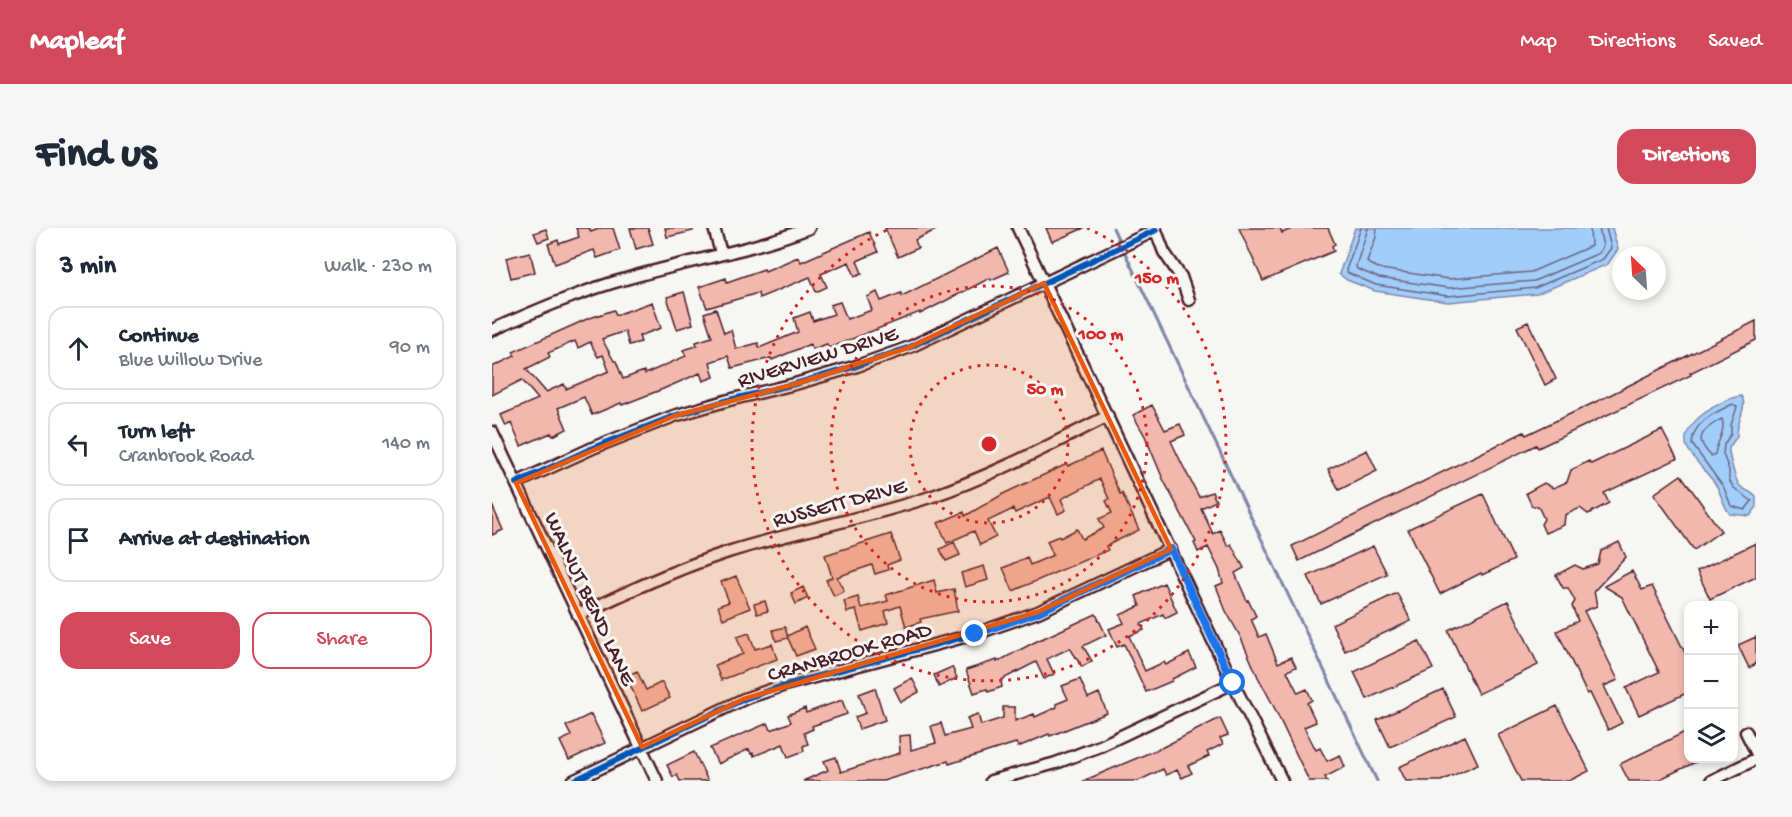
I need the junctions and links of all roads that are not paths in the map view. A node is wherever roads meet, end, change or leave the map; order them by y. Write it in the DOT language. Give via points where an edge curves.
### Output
graph roads {
  1 [pos="714,228"];
  2 [pos="809,228"];
  3 [pos="1018,228"];
  4 [pos="1155,229"];
  5 [pos="721,253"];
  6 [pos="1044,283"];
  7 [pos="1189,300"];
  8 [pos="492,330"];
  9 [pos="1108,416"];
  10 [pos="492,432"];
  11 [pos="516,483"];
  12 [pos="1171,549"];
  13 [pos="578,615"];
  14 [pos="1233,683"];
  15 [pos="1746,732"];
  16 [pos="642,747"];
  17 [pos="1756,752"];
  18 [pos="1756,759"];
  19 [pos="573,781"];
  20 [pos="657,781"];
  21 [pos="991,781"];
  22 [pos="1282,781"];
  23 [pos="1711,781"];
  1 -- 5 [label="street"];
  2 -- 5 [label="street"];
  3 -- 6 [label="street"];
  4 -- 6 [label="street, RIVERVIEW DRIVE"];
  4 -- 7 [label="street"];
  5 -- 8 [label="street" via="576,294"];
  6 -- 9 [label="street"];
  6 -- 11 [label="street, RIVERVIEW DRIVE" via="910,346 857,366 674,416"];
  9 -- 12 [label="street"];
  9 -- 13 [label="street, RUSSETT DRIVE" via="991,473 931,496 728,552"];
  10 -- 11 [label="street, WALNUT BEND LANE"];
  11 -- 13 [label="street, WALNUT BEND LANE"];
  12 -- 14 [label="street"];
  12 -- 16 [label="street, CRANBROOK ROAD" via="1038,612 975,634 755,695"];
  13 -- 16 [label="street, WALNUT BEND LANE"];
  14 -- 21 [label="street" via="1100,746"];
  14 -- 22 [label="street"];
  15 -- 17 [label="street"];
  16 -- 19 [label="street, CRANBROOK ROAD"];
  16 -- 20 [label="street, WALNUT BEND LANE"];
  18 -- 23 [label="street"];
}
